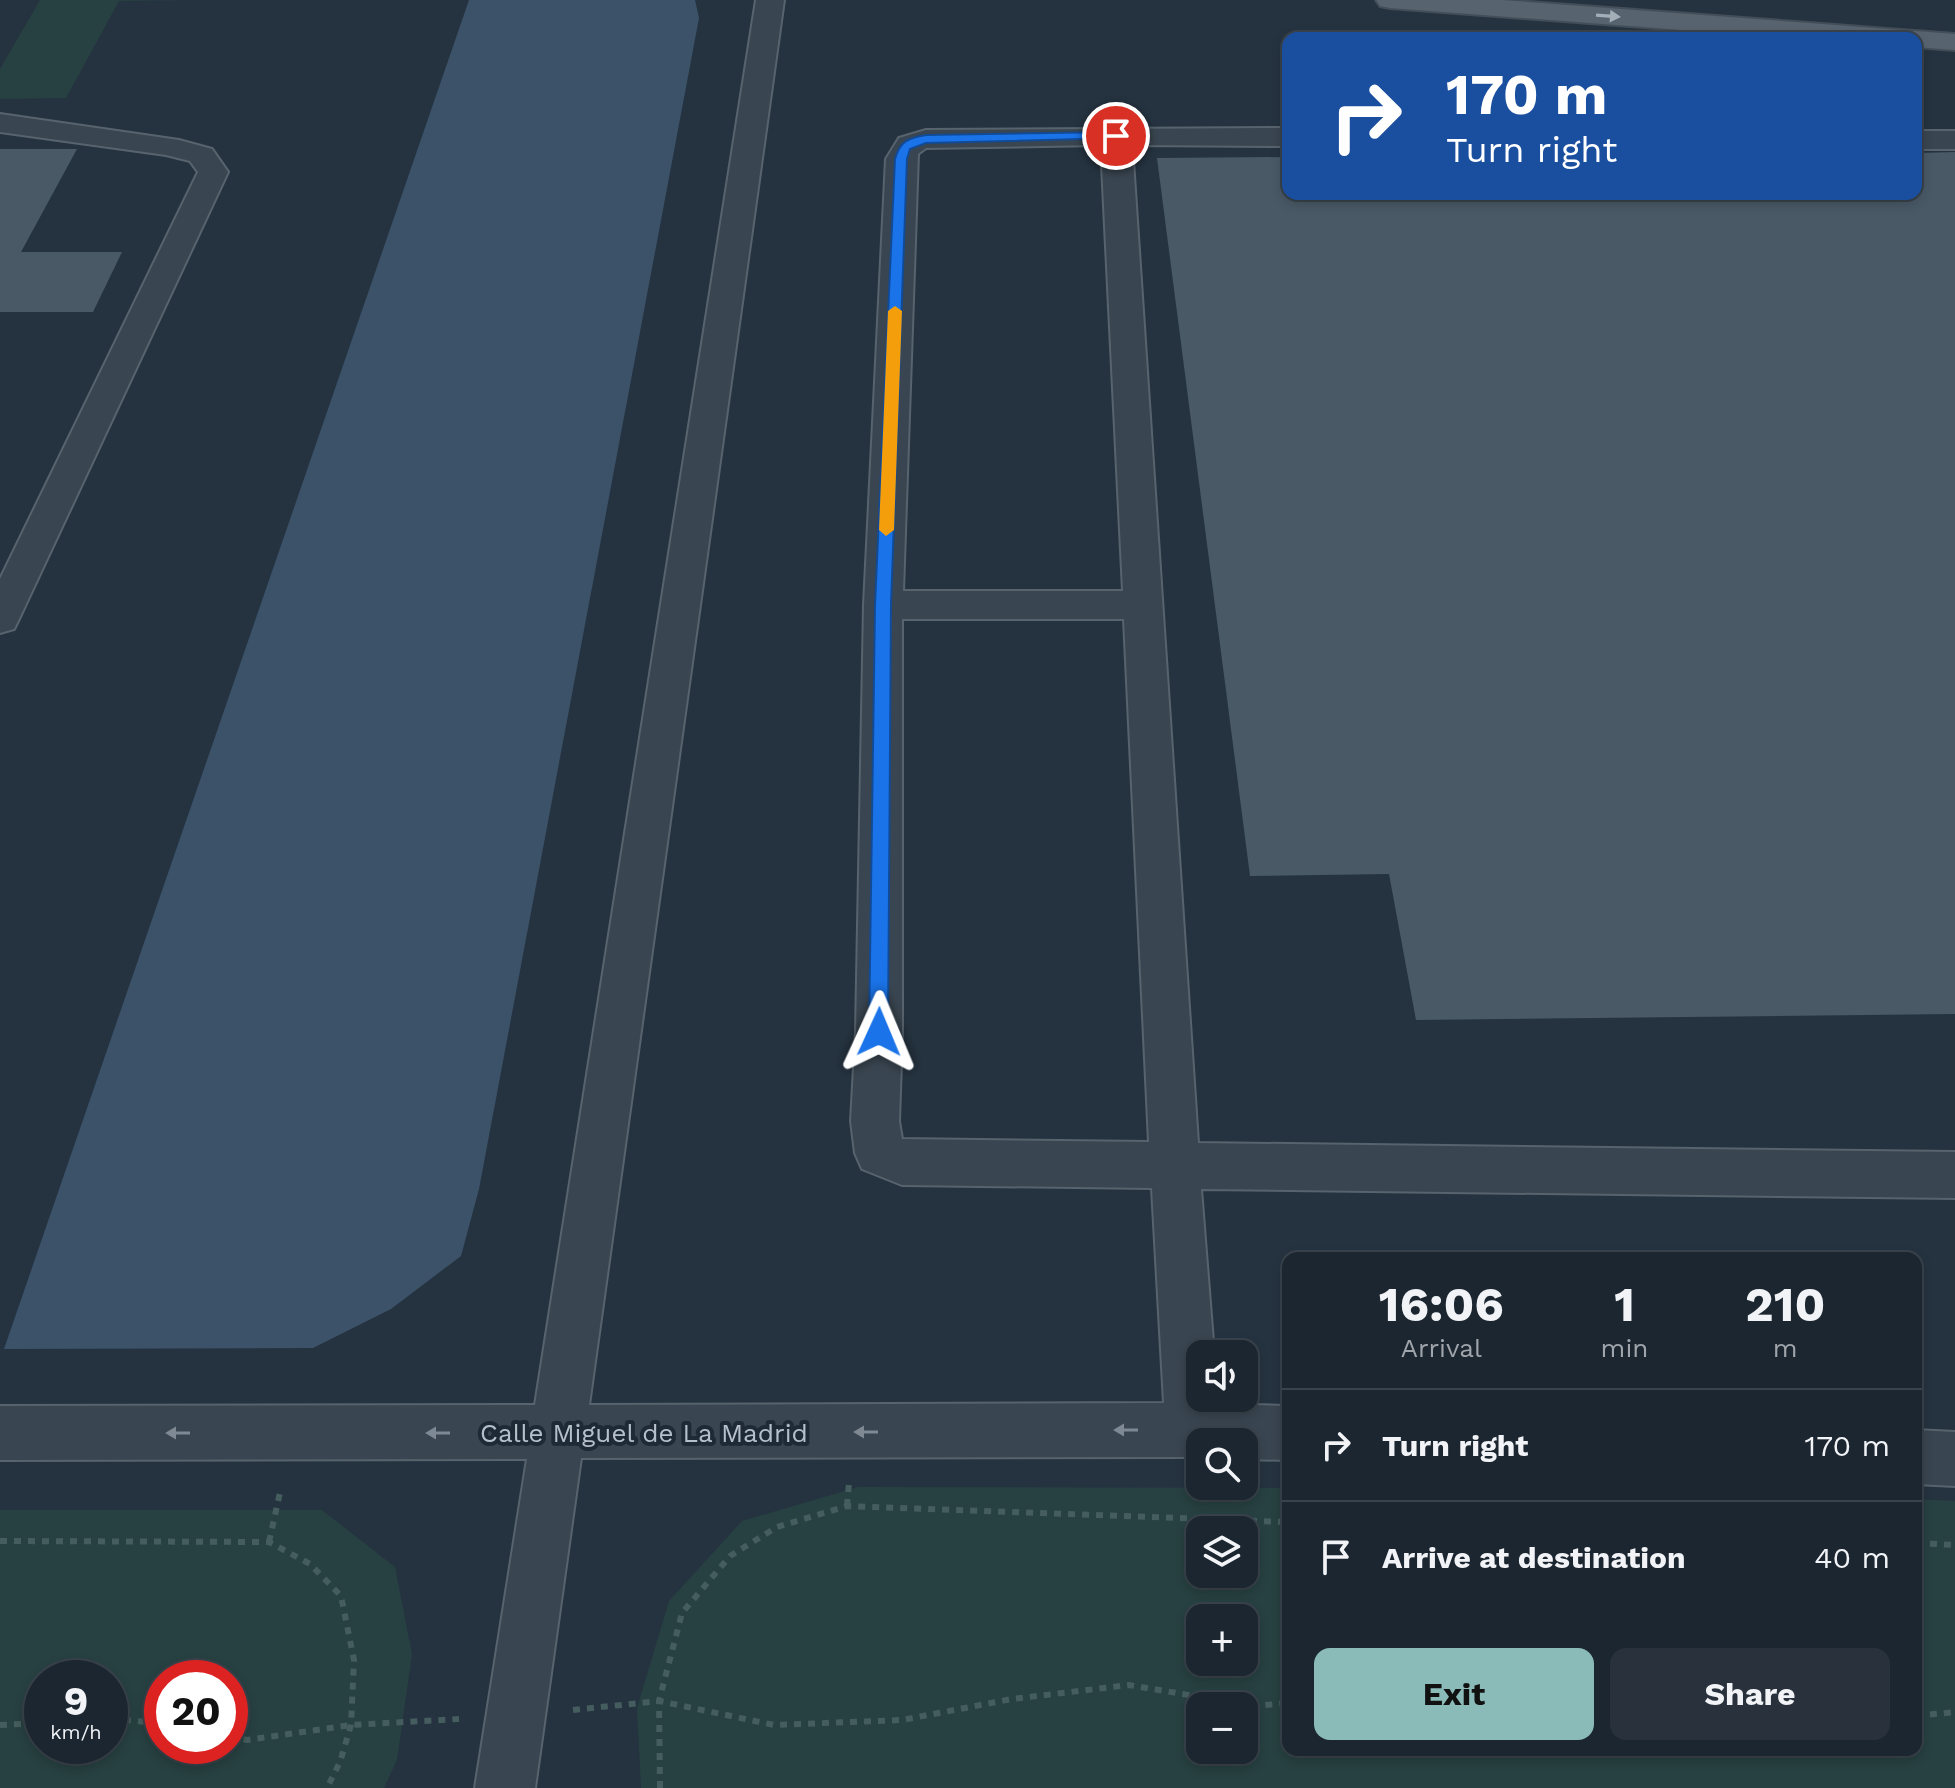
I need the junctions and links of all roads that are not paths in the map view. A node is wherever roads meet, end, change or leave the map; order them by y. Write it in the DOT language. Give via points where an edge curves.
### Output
graph roads {
  1 [pos="770,0"];
  2 [pos="1390,0"];
  3 [pos="1820,32"];
  4 [pos="1922,39"];
  5 [pos="1955,42"];
  6 [pos="0,123"];
  7 [pos="1116,136"];
  8 [pos="1282,137"];
  9 [pos="1922,140"];
  10 [pos="1955,140"];
  11 [pos="883,605"];
  12 [pos="1143,605"];
  13 [pos="0,619"];
  14 [pos="1175,1167"];
  15 [pos="1955,1175"];
  16 [pos="1193,1428"];
  17 [pos="1186,1430"];
  18 [pos="1258,1432"];
  19 [pos="0,1433"];
  20 [pos="558,1433"];
  21 [pos="1282,1433"];
  22 [pos="1922,1457"];
  23 [pos="1955,1459"];
  24 [pos="505,1788"];
  1 -- 20 [label="street"];
  2 -- 3 [label="main road, one-way"];
  4 -- 5 [label="main road"];
  6 -- 13 [label="street" via="168,146 201,155 213,172"];
  7 -- 8 [label="street"];
  7 -- 11 [label="street" via="926,139 905,147"];
  7 -- 12 [label="street"];
  9 -- 10 [label="street"];
  11 -- 12 [label="street"];
  11 -- 14 [label="street" via="875,1121 879,1153 902,1162"];
  12 -- 14 [label="street"];
  14 -- 15 [label="street"];
  14 -- 16 [label="street"];
  17 -- 20 [label="street, Calle Miguel de La Madrid, one-way"];
  18 -- 21 [label="street, Calle Miguel de La Madrid"];
  20 -- 19 [label="street, Calle Miguel de La Madrid, one-way"];
  20 -- 24 [label="street"];
  22 -- 23 [label="street"];
}
